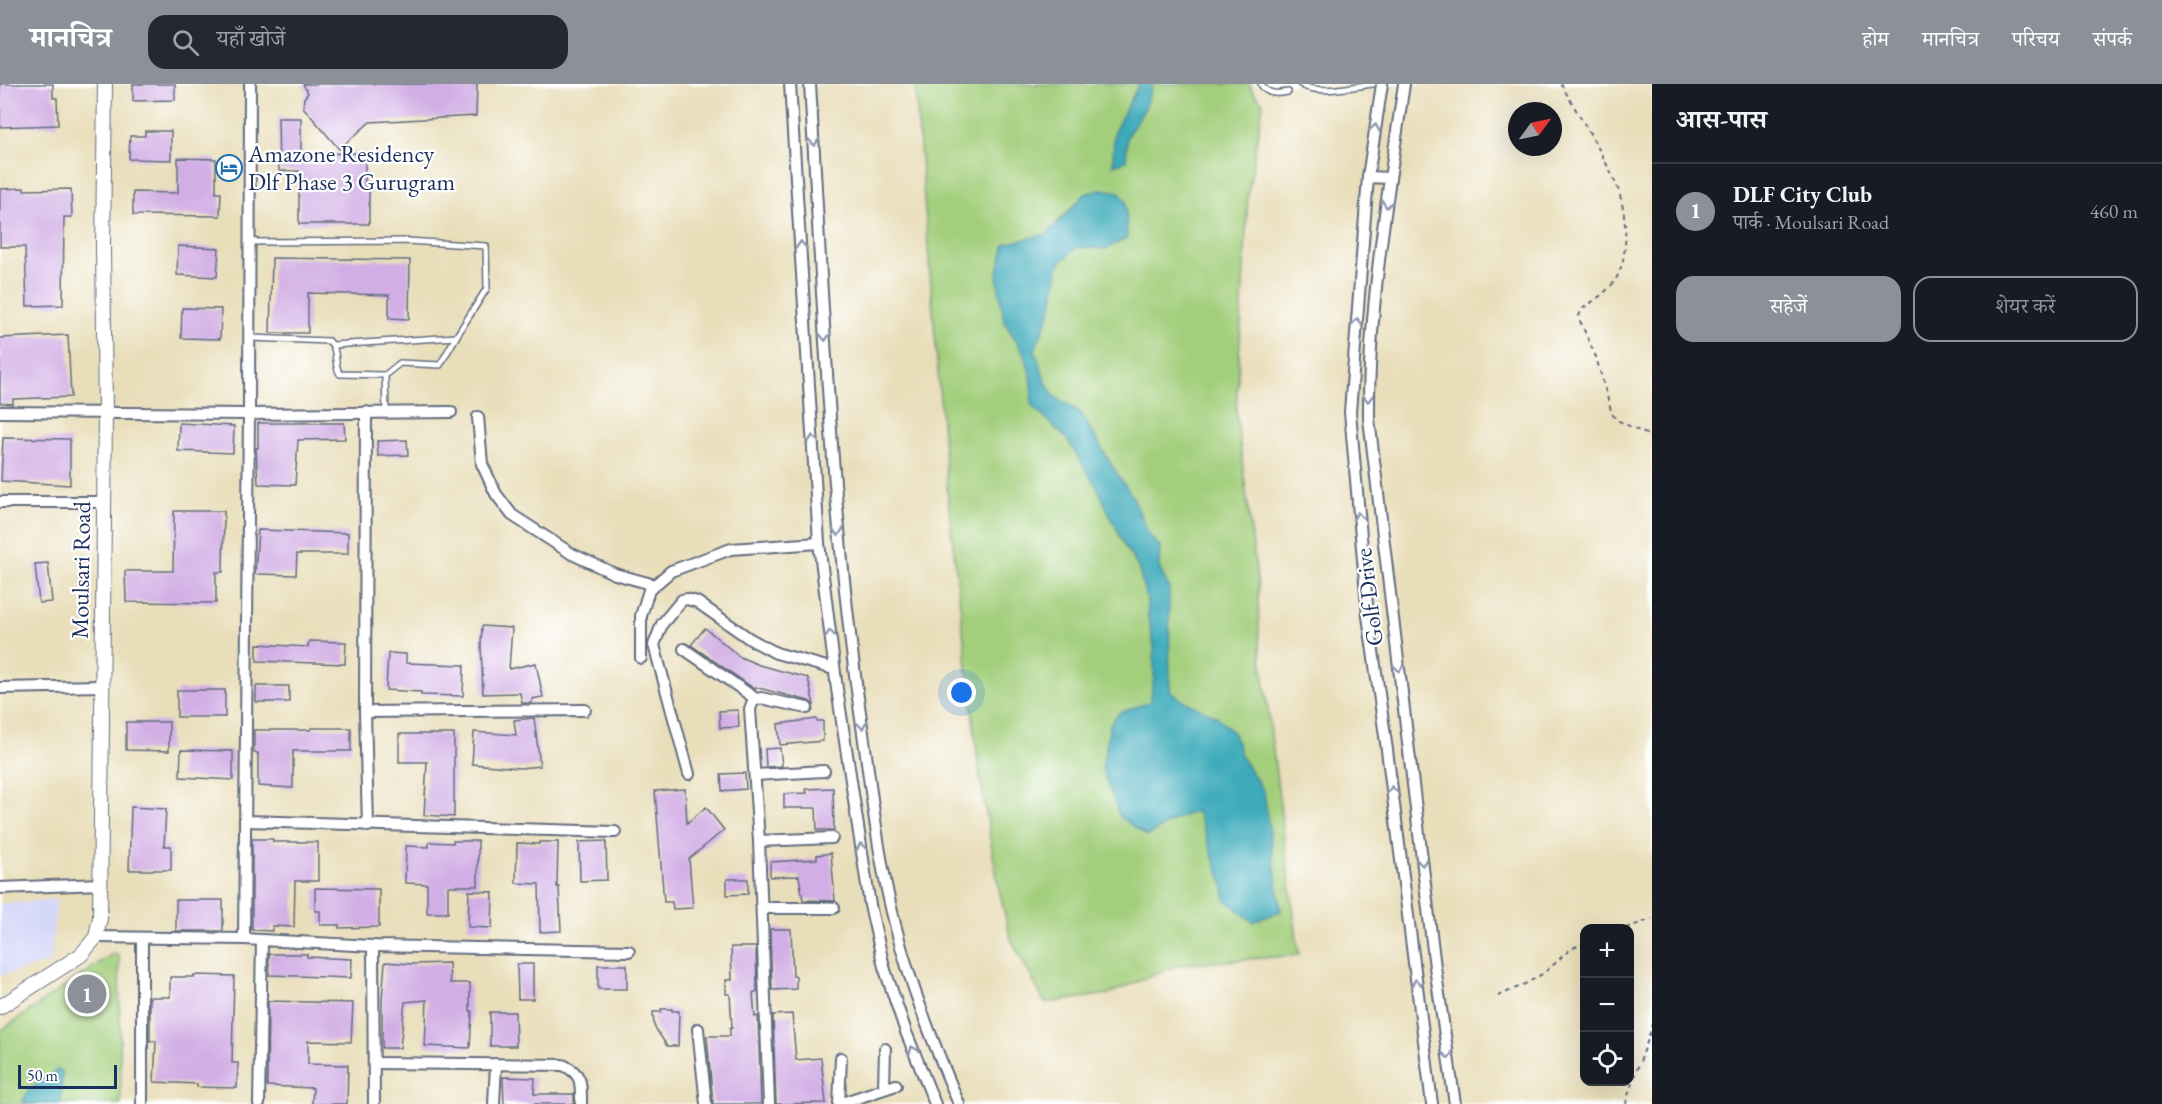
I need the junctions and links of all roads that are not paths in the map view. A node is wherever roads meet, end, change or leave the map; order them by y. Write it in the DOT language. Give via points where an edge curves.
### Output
graph roads {
  1 [pos="105,84"];
  2 [pos="250,84"];
  3 [pos="790,84"];
  4 [pos="810,84"];
  5 [pos="1262,84"];
  6 [pos="1300,84"];
  7 [pos="1373,84"];
  8 [pos="1382,84"];
  9 [pos="1404,84"];
  10 [pos="1288,92"];
  11 [pos="1368,177"];
  12 [pos="1390,178"];
  13 [pos="250,242"];
  14 [pos="456,337"];
  15 [pos="250,338"];
  16 [pos="333,345"];
  17 [pos="385,375"];
  18 [pos="0,412"];
  19 [pos="366,412"];
  20 [pos="451,412"];
  21 [pos="105,413"];
  22 [pos="386,413"];
  23 [pos="249,414"];
  24 [pos="478,417"];
  25 [pos="0,502"];
  26 [pos="104,502"];
  27 [pos="819,543"];
  28 [pos="655,585"];
  29 [pos="684,649"];
  30 [pos="641,658"];
  31 [pos="834,669"];
  32 [pos="102,686"];
  33 [pos="856,687"];
  34 [pos="0,688"];
  35 [pos="837,689"];
  36 [pos="756,699"];
  37 [pos="807,708"];
  38 [pos="585,710"];
  39 [pos="365,712"];
  40 [pos="824,771"];
  41 [pos="689,774"];
  42 [pos="755,775"];
  43 [pos="245,821"];
  44 [pos="368,826"];
  45 [pos="615,832"];
  46 [pos="832,838"];
  47 [pos="759,841"];
  48 [pos="101,884"];
  49 [pos="0,888"];
  50 [pos="762,908"];
  51 [pos="834,908"];
  52 [pos="96,938"];
  53 [pos="142,939"];
  54 [pos="244,939"];
  55 [pos="262,940"];
  56 [pos="373,946"];
  57 [pos="629,951"];
  58 [pos="0,1008"];
  59 [pos="698,1029"];
  60 [pos="885,1049"];
  61 [pos="841,1058"];
  62 [pos="375,1063"];
  63 [pos="496,1064"];
  64 [pos="896,1085"];
  65 [pos="884,1088"];
  66 [pos="142,1104"];
  67 [pos="259,1104"];
  68 [pos="374,1104"];
  69 [pos="494,1104"];
  70 [pos="581,1104"];
  71 [pos="706,1104"];
  72 [pos="769,1104"];
  73 [pos="839,1104"];
  74 [pos="935,1104"];
  75 [pos="959,1104"];
  76 [pos="1432,1104"];
  77 [pos="1455,1104"];
  1 -- 21 [label="street, Moulsari Road"];
  2 -- 13 [label="street"];
  27 -- 3 [label="street, one-way"];
  4 -- 33 [label="street, one-way" via="832,452"];
  5 -- 10 [label="lane" via="1273,94"];
  6 -- 7 [label="lane" via="1317,90"];
  11 -- 8 [label="street, Golf Drive, one-way"];
  9 -- 12 [label="street, Golf Drive"];
  11 -- 12 [label="street"];
  76 -- 11 [label="street, Golf Drive, one-way" via="1368,616 1352,445 1350,412"];
  12 -- 77 [label="street, Golf Drive, one-way" via="1371,343 1369,419"];
  13 -- 14 [label="lane" via="406,241 486,246 487,288"];
  13 -- 15 [label="street"];
  14 -- 16 [label="lane"];
  14 -- 17 [label="lane" via="440,365 400,363"];
  15 -- 16 [label="lane" via="325,340"];
  15 -- 23 [label="street"];
  16 -- 17 [label="lane" via="340,374"];
  17 -- 22 [label="lane"];
  18 -- 21 [label="street"];
  19 -- 22 [label="street"];
  19 -- 23 [label="street"];
  19 -- 39 [label="street"];
  20 -- 22 [label="street"];
  21 -- 23 [label="street"];
  21 -- 26 [label="street, Moulsari Road"];
  23 -- 43 [label="street"];
  24 -- 28 [label="street" via="482,464 496,494 512,514 572,554 615,574"];
  25 -- 26 [label="street"];
  26 -- 32 [label="street, Moulsari Road"];
  27 -- 28 [label="street" via="731,549 670,571"];
  31 -- 27 [label="street, one-way"];
  28 -- 30 [label="street" via="649,590 641,616"];
  29 -- 36 [label="street"];
  31 -- 35 [label="street"];
  31 -- 41 [label="street" via="776,653 697,602 682,600 662,624 654,645"];
  32 -- 34 [label="street"];
  32 -- 48 [label="street, Moulsari Road"];
  33 -- 35 [label="street"];
  33 -- 75 [label="street, one-way" via="896,927 937,1055"];
  74 -- 35 [label="street, one-way" via="884,967 870,905"];
  36 -- 37 [label="street"];
  36 -- 42 [label="street" via="750,709"];
  38 -- 39 [label="street"];
  39 -- 44 [label="street"];
  40 -- 42 [label="street"];
  42 -- 47 [label="street"];
  43 -- 44 [label="street"];
  43 -- 54 [label="street"];
  44 -- 45 [label="street"];
  46 -- 47 [label="street"];
  47 -- 50 [label="street"];
  48 -- 49 [label="street"];
  48 -- 52 [label="street, Moulsari Road"];
  50 -- 51 [label="street"];
  50 -- 72 [label="street"];
  52 -- 53 [label="street"];
  52 -- 58 [label="street" via="81,955"];
  53 -- 54 [label="street"];
  53 -- 66 [label="street"];
  54 -- 55 [label="street"];
  55 -- 56 [label="street"];
  55 -- 67 [label="street"];
  56 -- 57 [label="street"];
  56 -- 62 [label="street"];
  59 -- 71 [label="street"];
  60 -- 65 [label="street"];
  61 -- 73 [label="street"];
  62 -- 63 [label="street"];
  62 -- 68 [label="street"];
  63 -- 69 [label="street"];
  63 -- 70 [label="street" via="571,1068 581,1084"];
  64 -- 65 [label="street"];
  65 -- 73 [label="street"];
}
